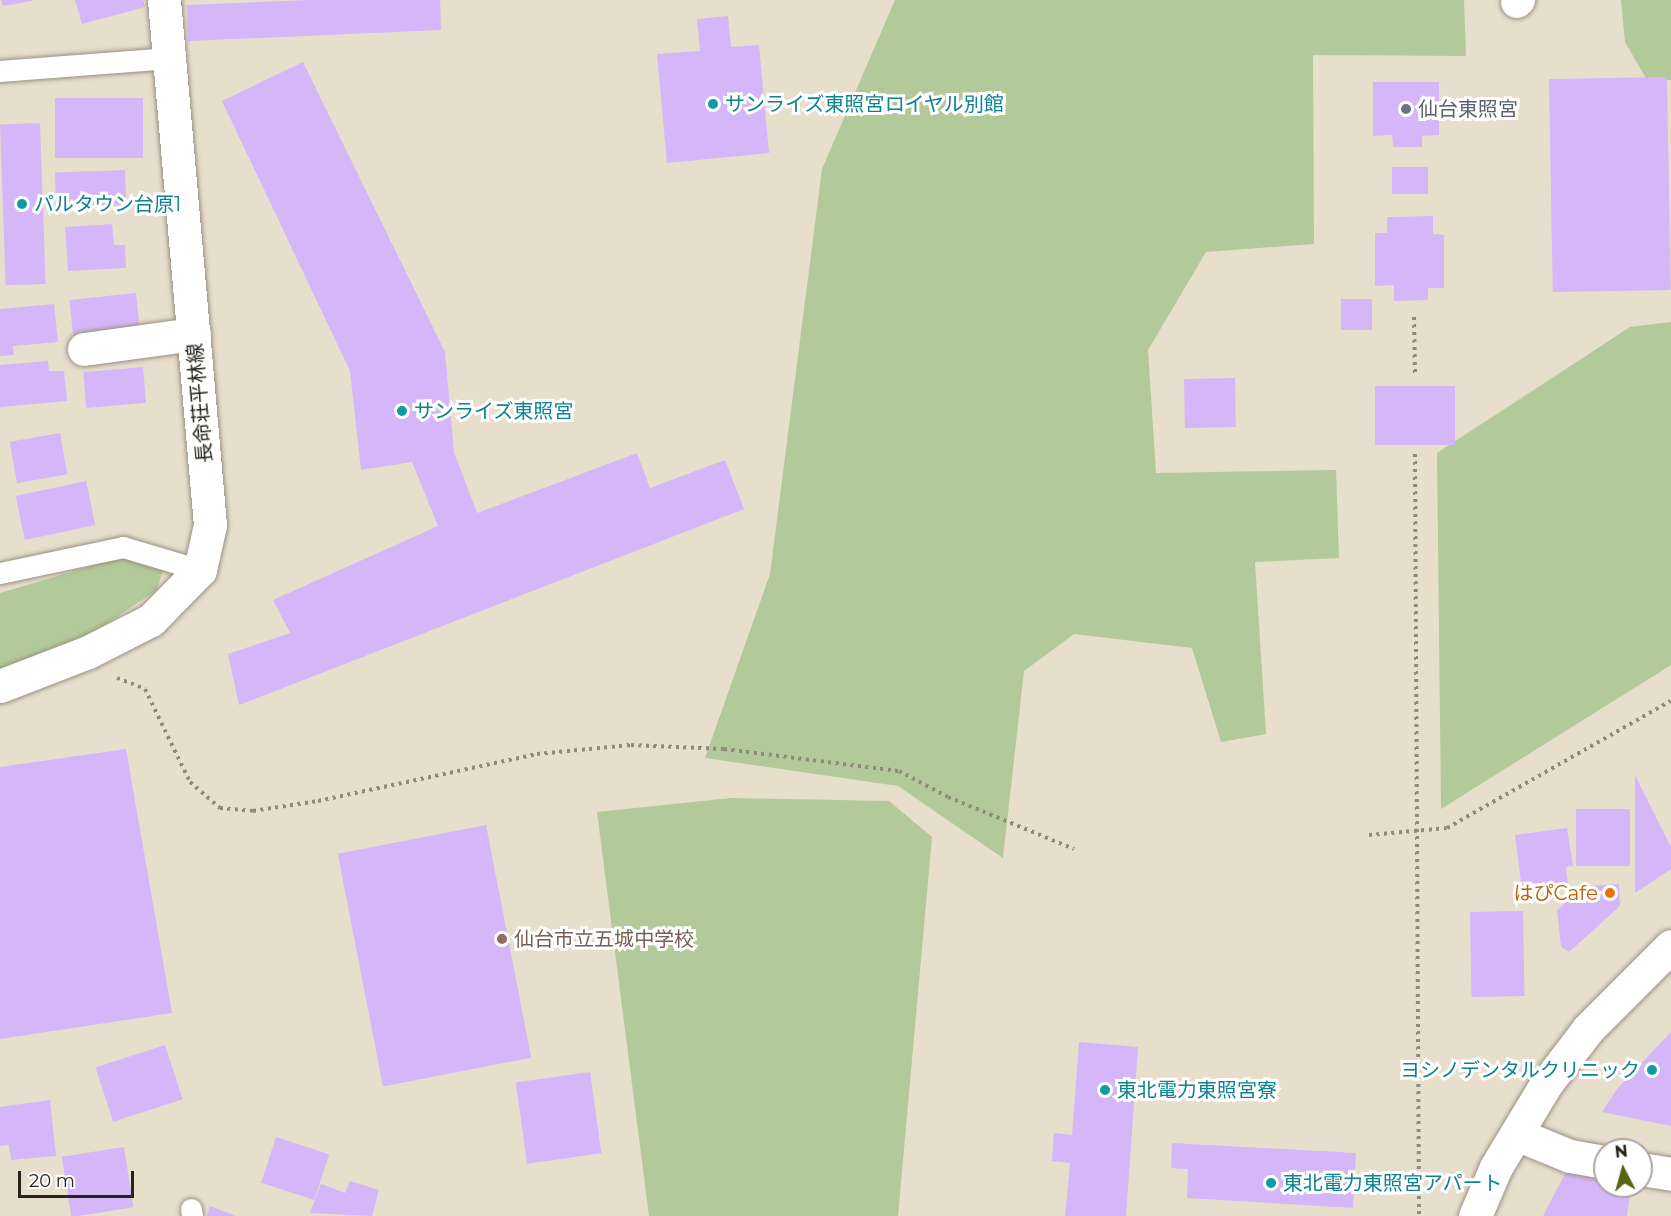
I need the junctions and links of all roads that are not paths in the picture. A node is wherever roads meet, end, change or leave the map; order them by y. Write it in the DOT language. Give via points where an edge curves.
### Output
graph roads {
  1 [pos="164,0"];
  2 [pos="169,58"];
  3 [pos="0,71"];
  4 [pos="194,334"];
  5 [pos="84,349"];
  6 [pos="200,570"];
  7 [pos="0,573"];
  8 [pos="0,686"];
  9 [pos="1671,946"];
  10 [pos="1516,1134"];
  11 [pos="1593,1160"];
  12 [pos="1653,1171"];
  13 [pos="1671,1174"];
  14 [pos="1475,1216"];
  1 -- 2 [label="street, 長命荘平林線"];
  2 -- 3 [label="lane"];
  2 -- 4 [label="street, 長命荘平林線"];
  4 -- 5 [label="street"];
  4 -- 6 [label="street, 長命荘平林線" via="210,525"];
  6 -- 7 [label="lane" via="123,547"];
  6 -- 8 [label="street" via="151,620 88,652"];
  9 -- 10 [label="street" via="1588,1029 1546,1084"];
  10 -- 11 [label="street" via="1570,1156"];
  10 -- 14 [label="street"];
  12 -- 13 [label="street"];
}
